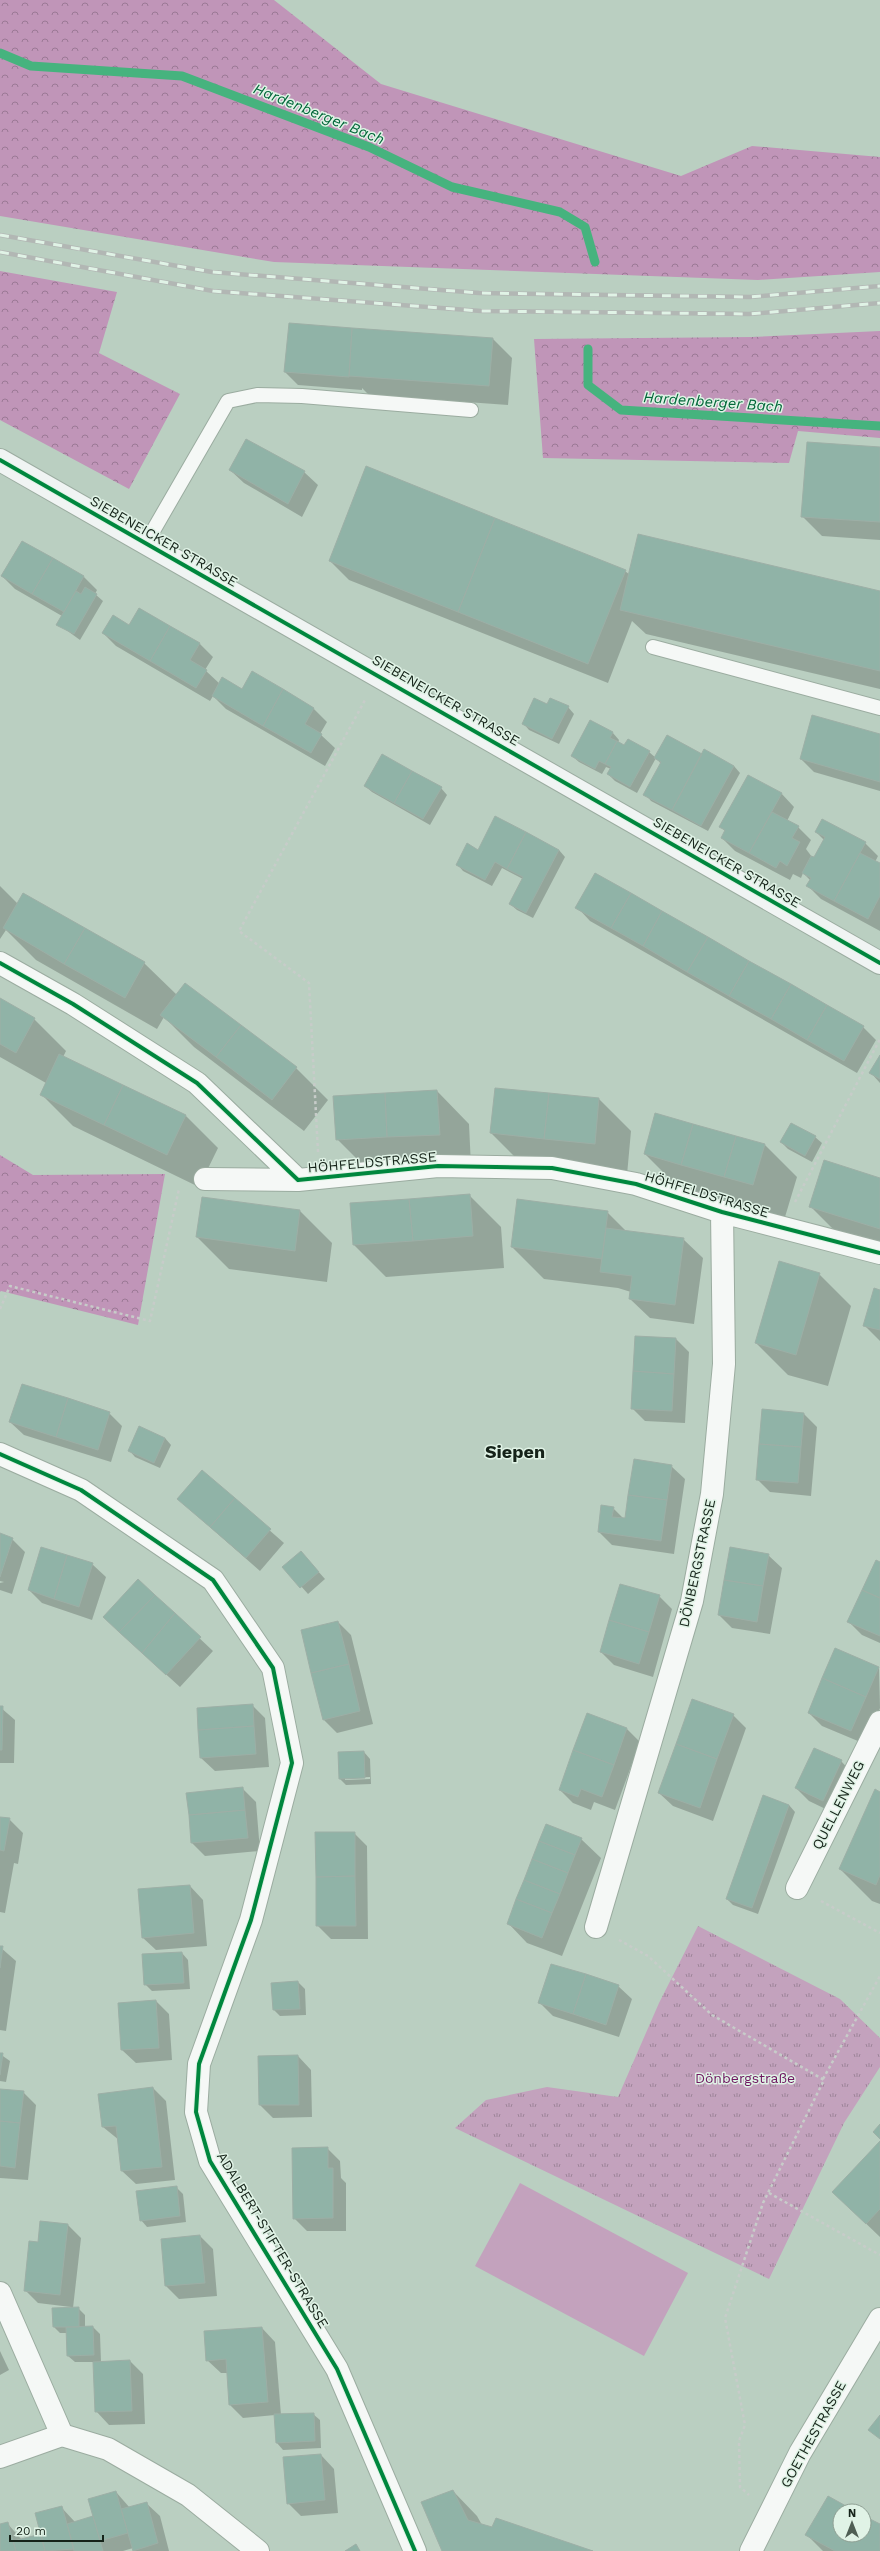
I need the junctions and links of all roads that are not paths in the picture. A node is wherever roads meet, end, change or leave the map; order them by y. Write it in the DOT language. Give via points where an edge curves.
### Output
graph roads {
  1 [pos="471,410"];
  2 [pos="0,460"];
  3 [pos="146,543"];
  4 [pos="653,647"];
  5 [pos="880,708"];
  6 [pos="0,963"];
  7 [pos="880,963"];
  8 [pos="205,1178"];
  9 [pos="298,1180"];
  10 [pos="722,1212"];
  11 [pos="880,1252"];
  12 [pos="0,1454"];
  13 [pos="880,1722"];
  14 [pos="797,1888"];
  15 [pos="596,1927"];
  16 [pos="0,2293"];
  17 [pos="880,2319"];
  18 [pos="62,2435"];
  19 [pos="0,2457"];
  20 [pos="258,2551"];
  21 [pos="415,2551"];
  22 [pos="751,2551"];
  1 -- 3 [label="lane" via="257,394 228,401"];
  2 -- 3 [label="main road, SIEBENEICKER STRASSE"];
  3 -- 7 [label="main road, SIEBENEICKER STRASSE" via="379,674"];
  4 -- 5 [label="lane"];
  6 -- 9 [label="street, HÖHFELDSTRASSE" via="73,1004 197,1083"];
  8 -- 9 [label="street, HÖHFELDSTRASSE"];
  9 -- 10 [label="street, HÖHFELDSTRASSE" via="438,1166 552,1168 636,1184"];
  10 -- 11 [label="street, HÖHFELDSTRASSE"];
  10 -- 15 [label="street, DÖNBERGSTRASSE" via="724,1364 712,1494 692,1601"];
  12 -- 21 [label="street, ADALBERT-STIFTER-STRASSE" via="81,1490 213,1580 273,1668 292,1763 251,1920 199,2064 196,2112 210,2161 337,2369"];
  13 -- 14 [label="street, QUELLENWEG"];
  16 -- 18 [label="street"];
  17 -- 22 [label="street, GOETHESTRASSE" via="800,2453"];
  18 -- 19 [label="street"];
  18 -- 20 [label="street" via="108,2449 188,2495"];
}
